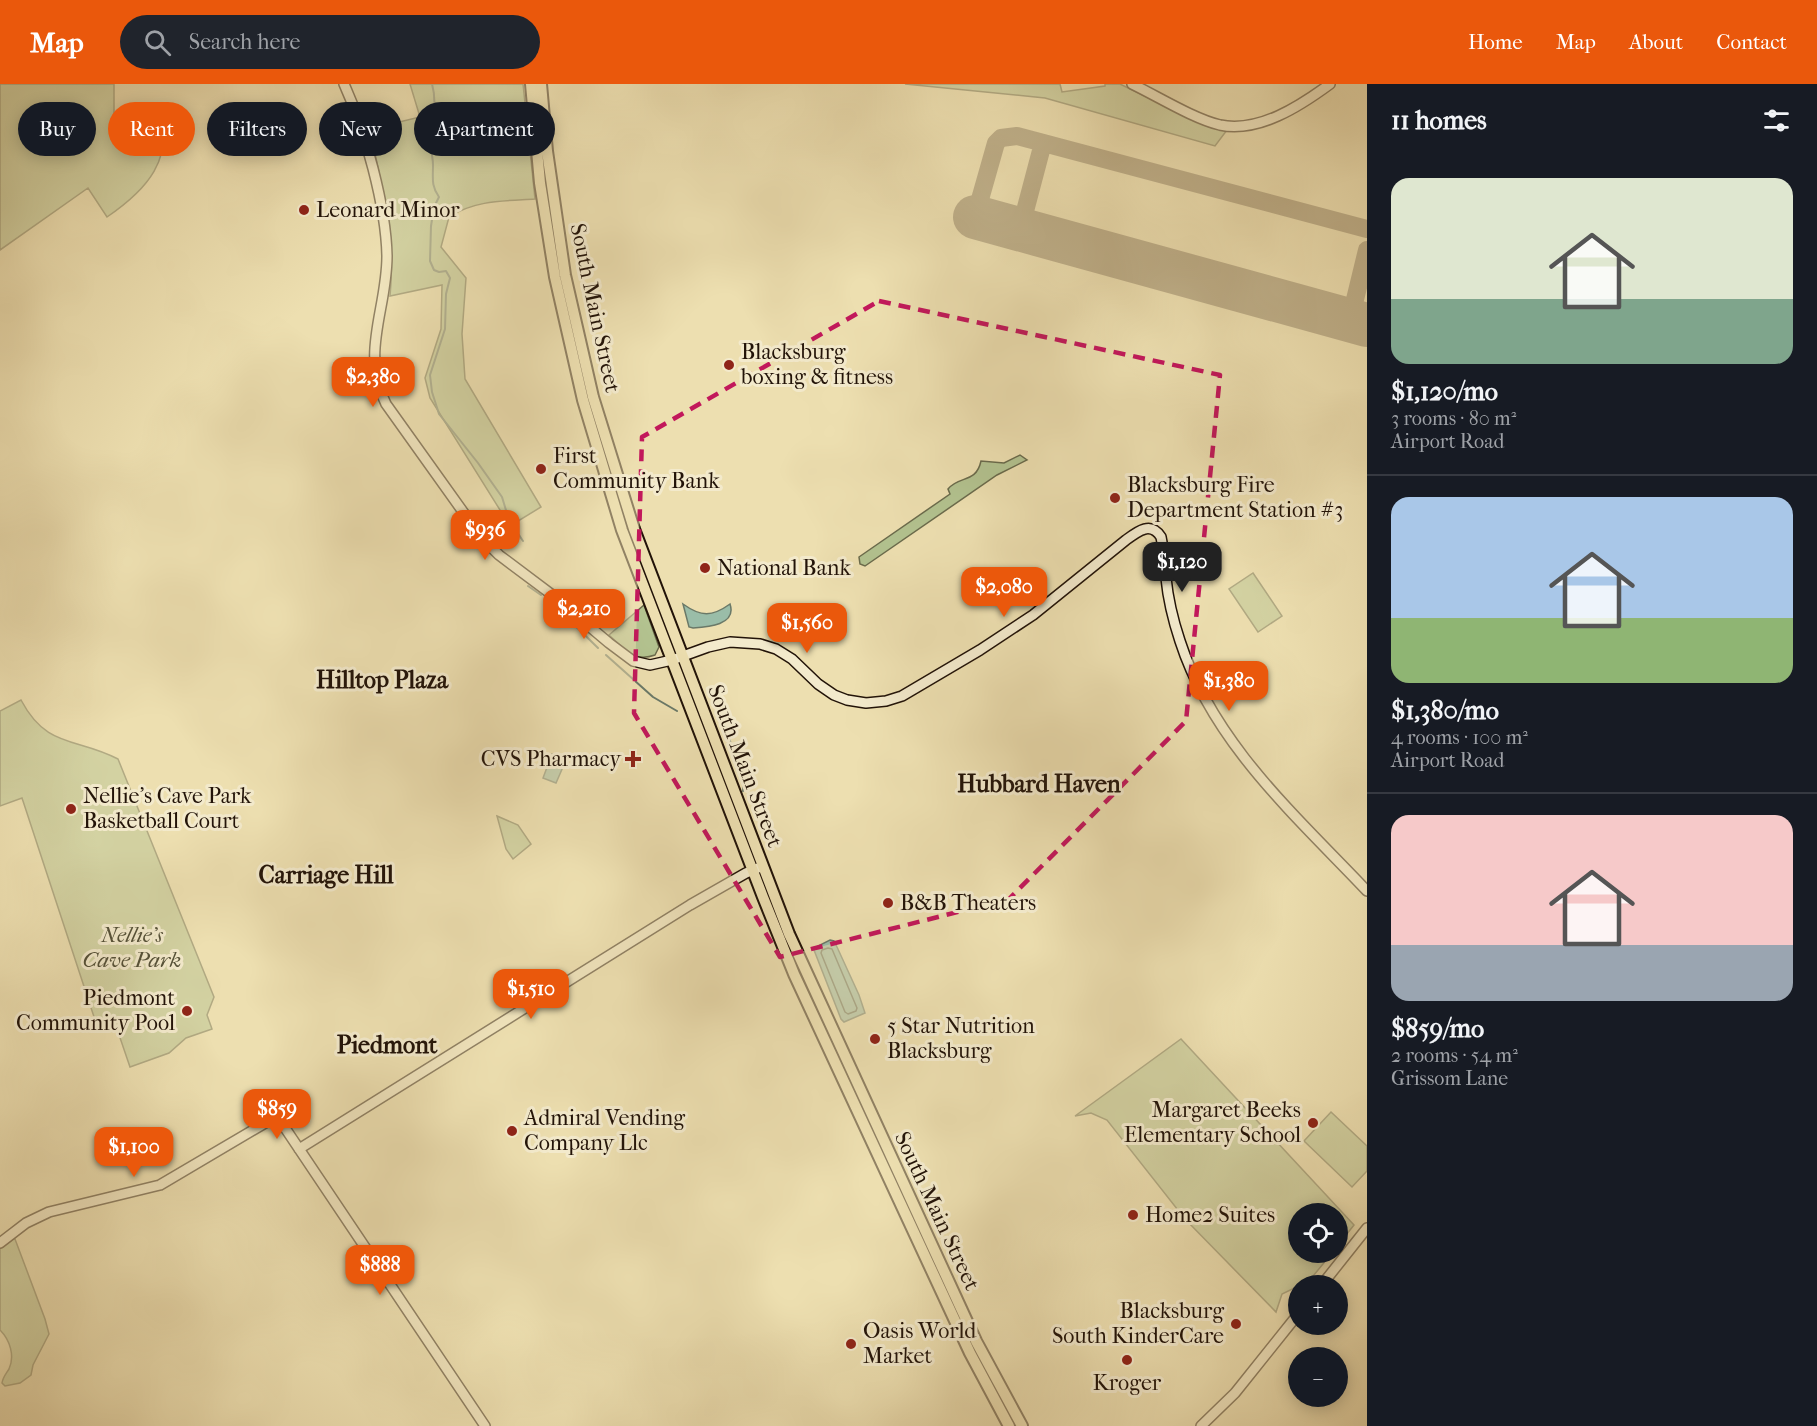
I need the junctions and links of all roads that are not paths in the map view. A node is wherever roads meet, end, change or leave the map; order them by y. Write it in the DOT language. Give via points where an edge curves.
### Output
graph roads {
  1 [pos="344,84"];
  2 [pos="531,84"];
  3 [pos="542,84"];
  4 [pos="1132,84"];
  5 [pos="1330,84"];
  6 [pos="678,659"];
  7 [pos="758,868"];
  8 [pos="1367,891"];
  9 [pos="299,1149"];
  10 [pos="1367,1228"];
  11 [pos="0,1243"];
  12 [pos="1330,1275"];
  13 [pos="1288,1327"];
  14 [pos="485,1426"];
  15 [pos="1009,1426"];
  16 [pos="1022,1426"];
  17 [pos="1201,1426"];
  1 -- 6 [label="street" via="361,126 384,225 386,273 374,360 386,404 469,523 499,555 633,661 650,665"];
  2 -- 6 [label="main road, South Main Street" via="545,219 574,367 622,530"];
  3 -- 6 [label="main road, South Main Street" via="556,216 584,362 621,491"];
  4 -- 5 [label="street" via="1211,122 1235,126 1277,116"];
  6 -- 7 [label="main road, South Main Street"];
  6 -- 8 [label="street" via="730,642 760,644 792,659 834,695 866,703 894,699 1005,634 1126,540 1151,528 1161,537 1180,641 1211,709 1253,772"];
  7 -- 9 [label="street" via="690,904"];
  7 -- 15 [label="main road, South Main Street" via="794,974 970,1353"];
  7 -- 16 [label="main road, South Main Street" via="971,1331"];
  9 -- 11 [label="street" via="276,1116 160,1185 50,1212 26,1223"];
  9 -- 14 [label="street"];
  10 -- 12 [label="street"];
  13 -- 17 [label="street" via="1235,1393"];
}
